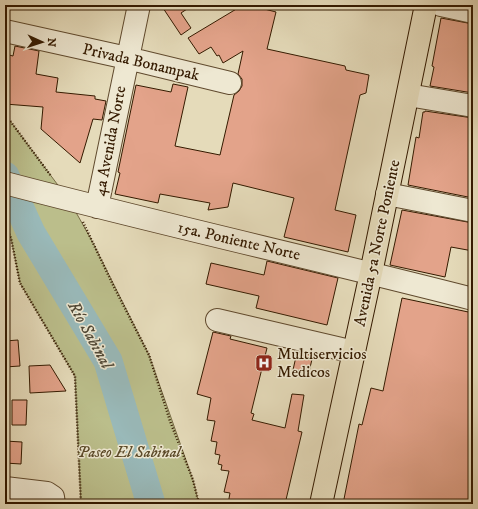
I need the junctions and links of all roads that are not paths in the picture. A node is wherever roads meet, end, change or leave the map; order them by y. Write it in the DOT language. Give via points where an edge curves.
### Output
graph roads {
  1 [pos="139,5"];
  2 [pos="426,5"];
  3 [pos="441,5"];
  4 [pos="473,12"];
  5 [pos="5,30"];
  6 [pos="127,58"];
  7 [pos="230,84"];
  8 [pos="408,95"];
  9 [pos="473,106"];
  10 [pos="5,183"];
  11 [pos="387,194"];
  12 [pos="79,202"];
  13 [pos="473,211"];
  14 [pos="371,273"];
  15 [pos="473,299"];
  16 [pos="217,320"];
  17 [pos="354,352"];
  18 [pos="5,488"];
  19 [pos="53,500"];
  20 [pos="321,504"];
  1 -- 6 [label="street, 4a Avenida Norte"];
  2 -- 8 [label="main road, Avenida 5a Norte Poniente"];
  3 -- 4 [label="street"];
  5 -- 6 [label="street, Privada Bonampak"];
  6 -- 7 [label="street, Privada Bonampak"];
  6 -- 12 [label="street, 4a Avenida Norte"];
  8 -- 9 [label="street"];
  8 -- 11 [label="main road, Avenida 5a Norte Poniente"];
  10 -- 12 [label="street, 15a. Poniente Norte"];
  11 -- 13 [label="street"];
  11 -- 14 [label="main road, Avenida 5a Norte Poniente"];
  12 -- 14 [label="street, 15a. Poniente Norte"];
  14 -- 15 [label="street, 15a. Poniente Norte"];
  14 -- 17 [label="main road, Avenida 5a Norte Poniente"];
  16 -- 17 [label="street"];
  17 -- 20 [label="main road, Avenida 5a Norte Poniente"];
  18 -- 19 [label="street" via="47,493"];
}
